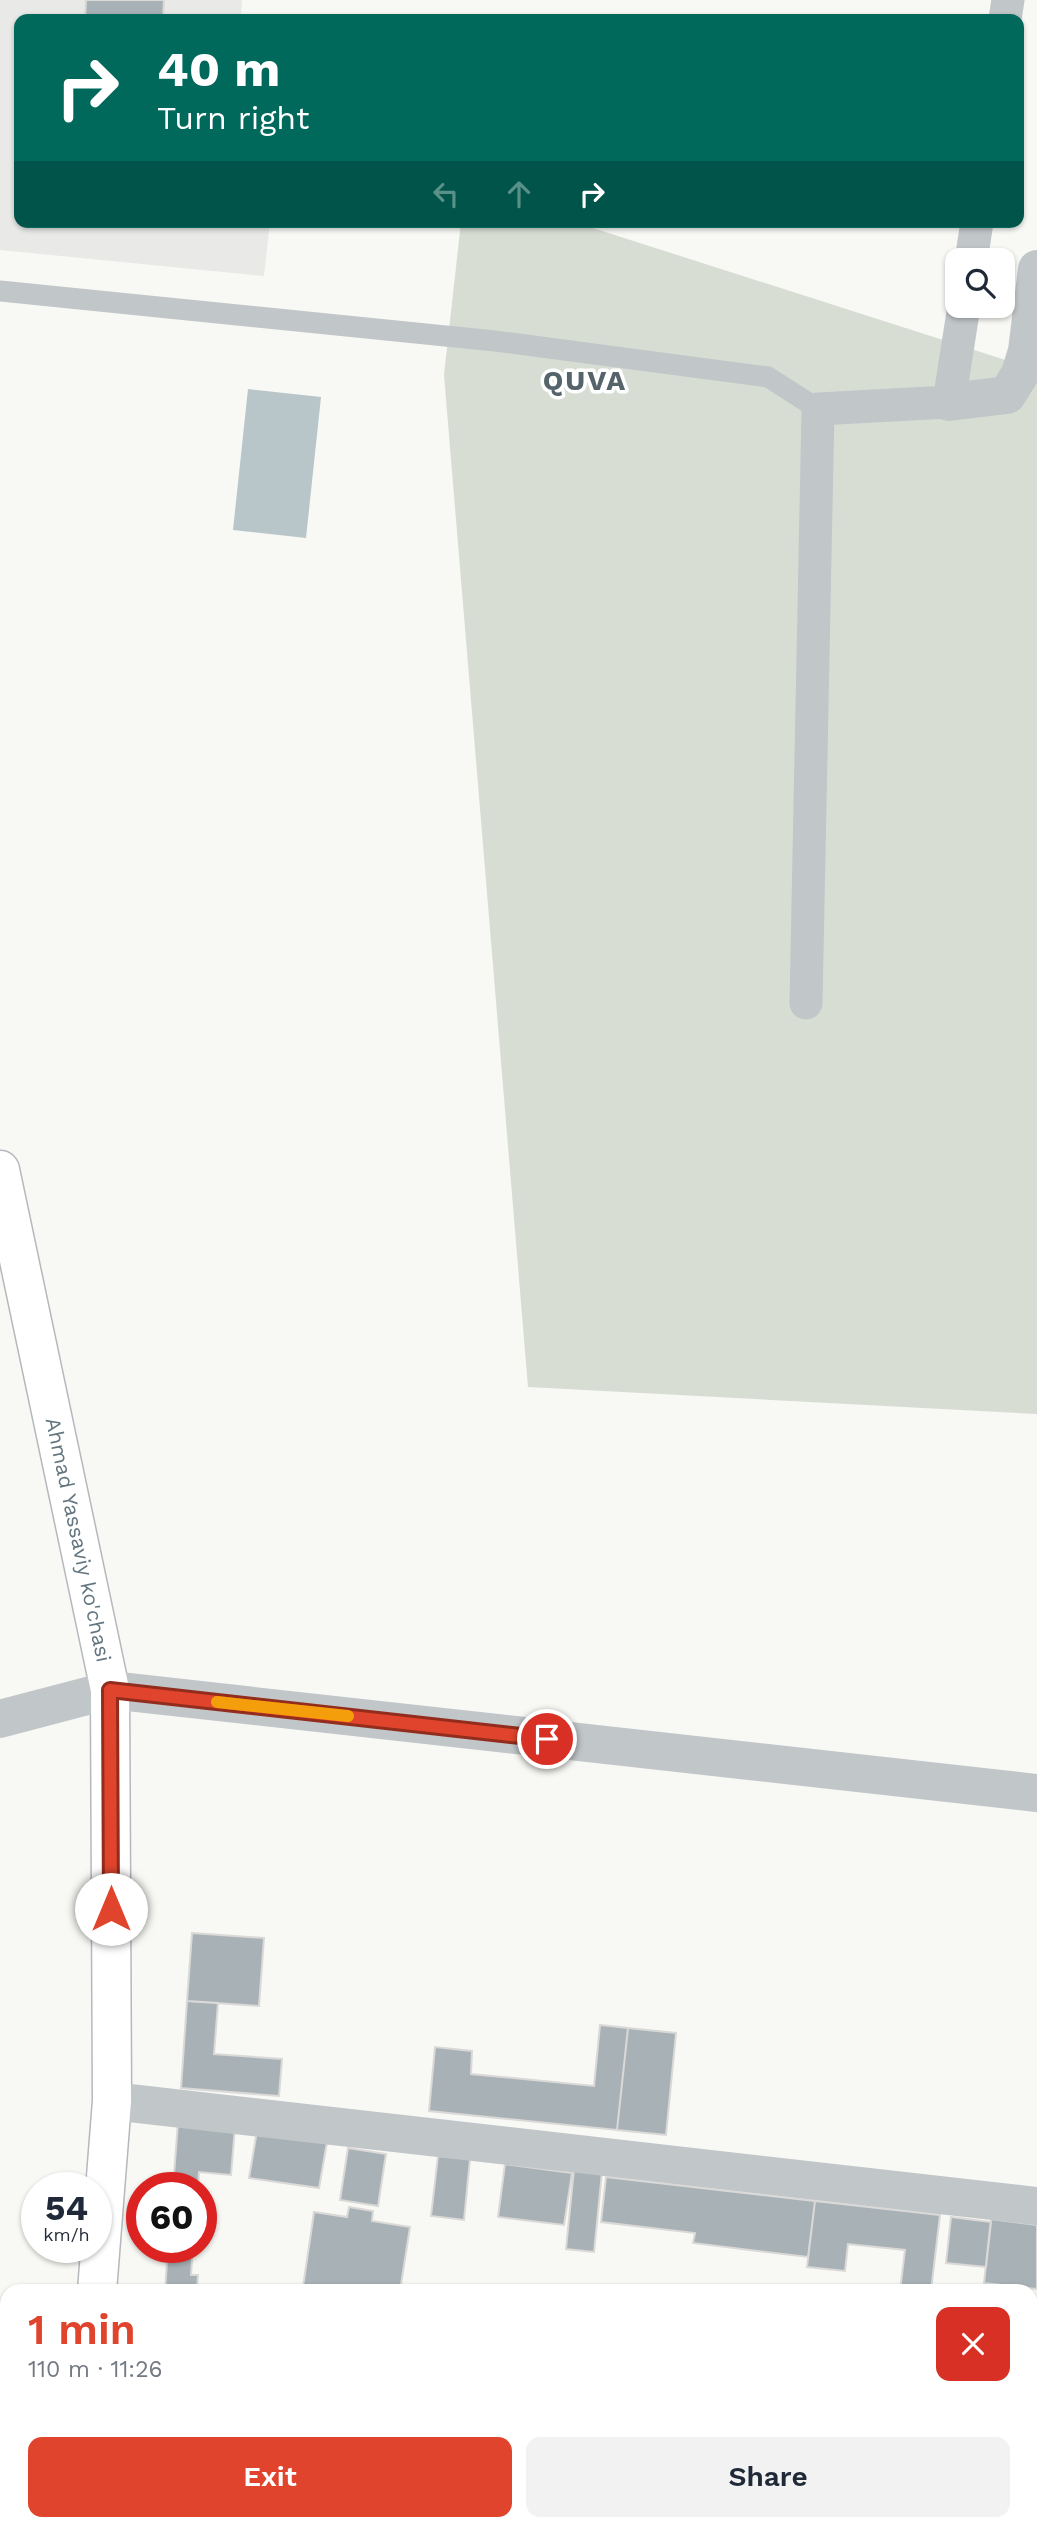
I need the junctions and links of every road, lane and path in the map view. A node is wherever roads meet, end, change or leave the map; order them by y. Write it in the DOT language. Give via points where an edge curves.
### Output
graph roads {
  1 [pos="976,228"];
  2 [pos="973,248"];
  3 [pos="1037,269"];
  4 [pos="0,291"];
  5 [pos="962,318"];
  6 [pos="949,402"];
  7 [pos="818,409"];
  8 [pos="806,1003"];
  9 [pos="0,1170"];
  10 [pos="110,1690"];
  11 [pos="0,1720"];
  12 [pos="1037,1793"];
  13 [pos="112,2101"];
  14 [pos="1037,2206"];
  15 [pos="98,2284"];
  1 -- 2 [label="street"];
  3 -- 6 [label="street" via="1027,351 1007,395"];
  4 -- 7 [label="lane" via="495,341 768,377"];
  5 -- 6 [label="street"];
  6 -- 7 [label="street"];
  7 -- 8 [label="street"];
  9 -- 10 [label="main road, Ahmad Yassaviy ko'chasi"];
  10 -- 11 [label="street"];
  10 -- 12 [label="street"];
  10 -- 13 [label="main road, Ahmad Yassaviy ko'chasi"];
  13 -- 14 [label="street"];
  13 -- 15 [label="main road, Ahmad Yassaviy ko'chasi"];
}
